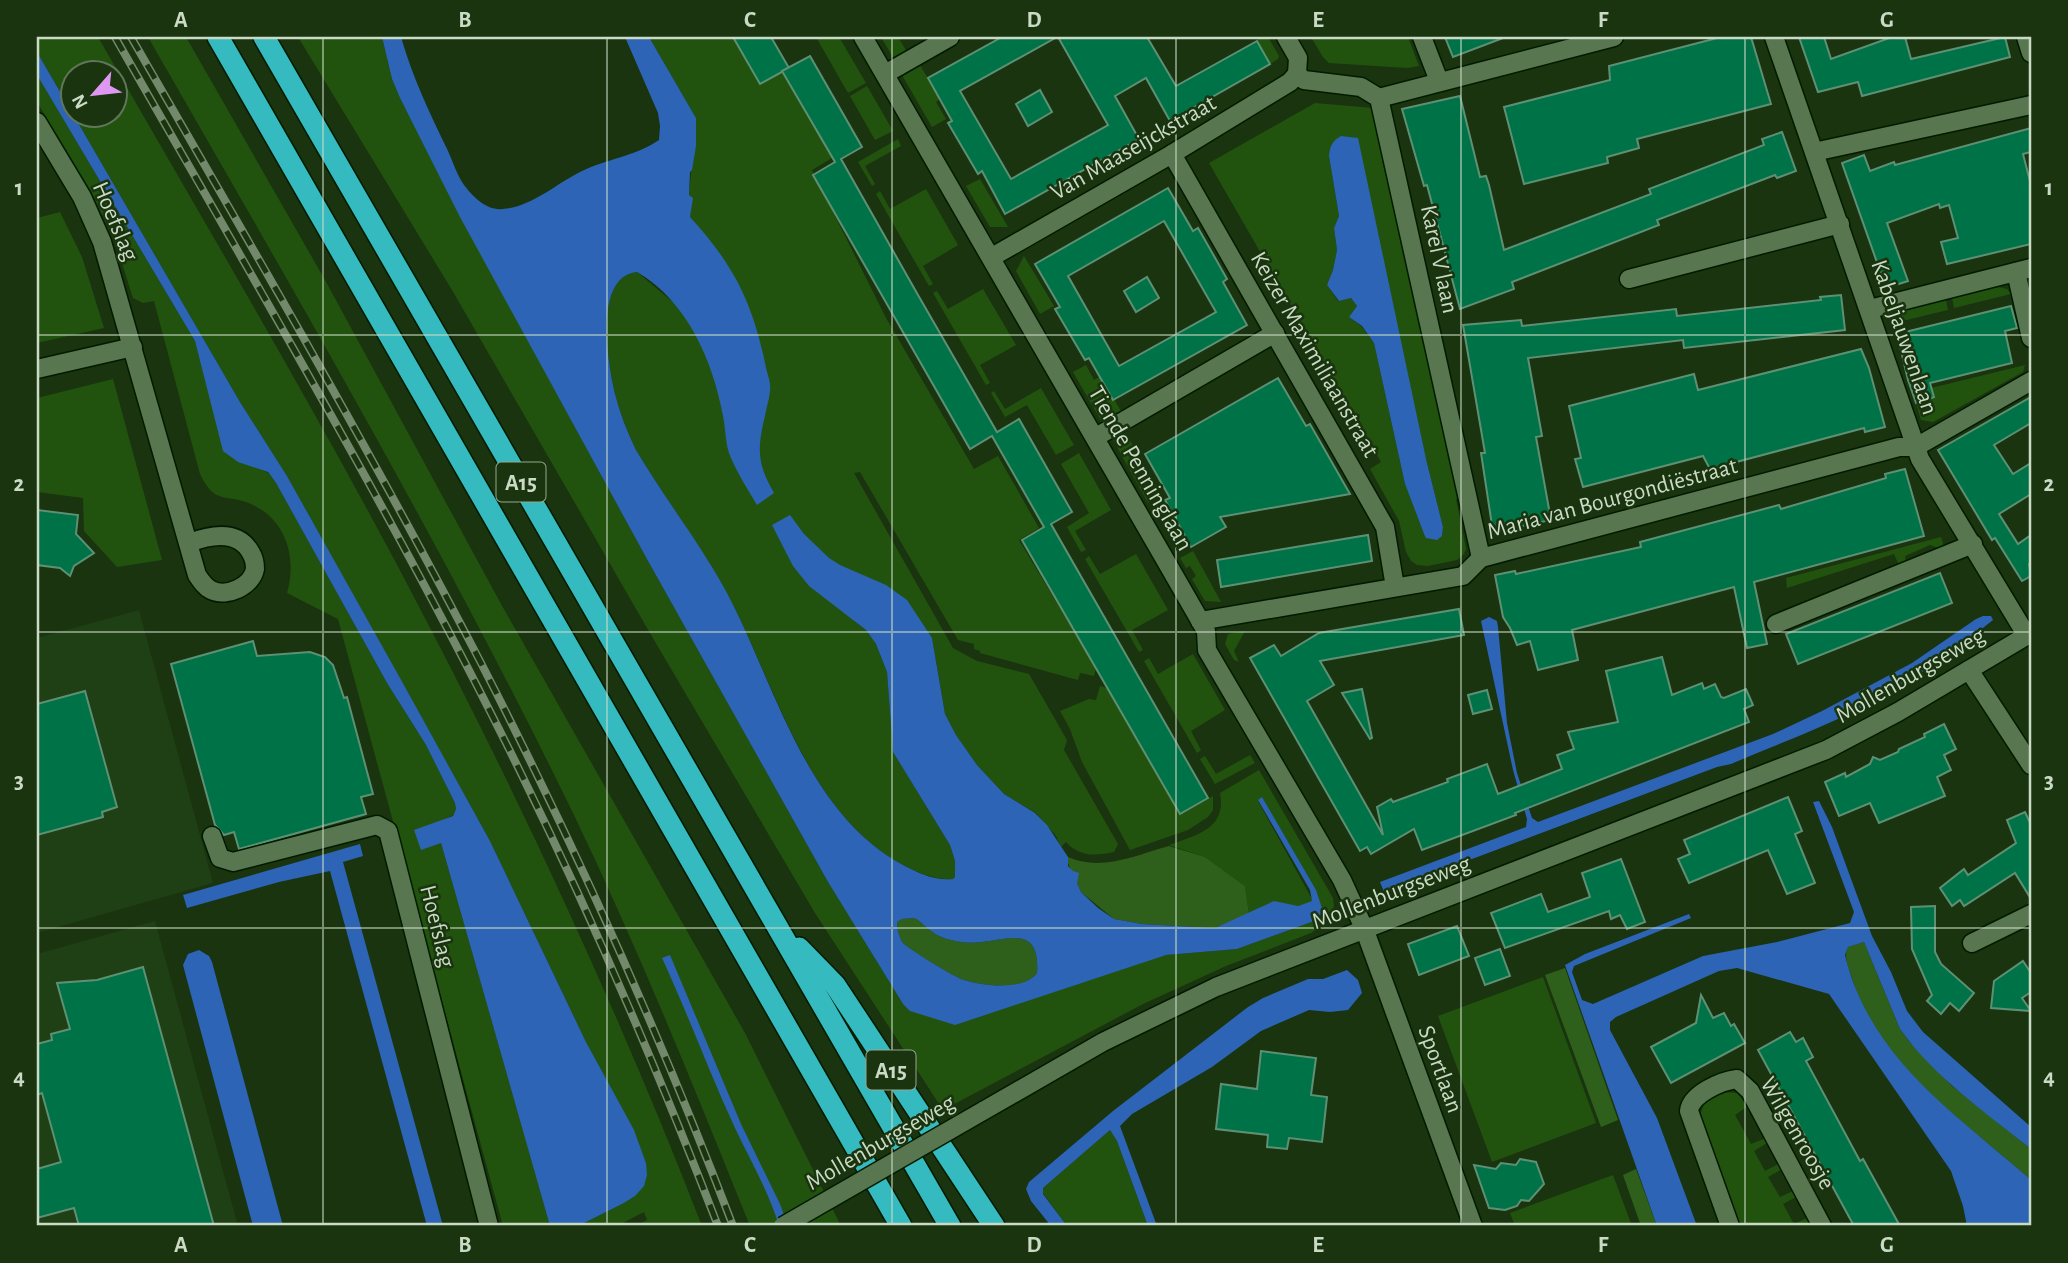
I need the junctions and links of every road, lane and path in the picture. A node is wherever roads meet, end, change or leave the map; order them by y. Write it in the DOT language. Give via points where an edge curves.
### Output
graph roads {
  1 [pos="218,37"];
  2 [pos="264,37"];
  3 [pos="863,37"];
  4 [pos="950,37"];
  5 [pos="1286,37"];
  6 [pos="1422,37"];
  7 [pos="1614,37"];
  8 [pos="1774,37"];
  9 [pos="2026,37"];
  10 [pos="2031,53"];
  11 [pos="885,74"];
  12 [pos="1297,74"];
  13 [pos="1439,81"];
  14 [pos="1379,98"];
  15 [pos="2031,105"];
  16 [pos="37,122"];
  17 [pos="1814,152"];
  18 [pos="1172,154"];
  19 [pos="1840,224"];
  20 [pos="992,257"];
  21 [pos="2024,270"];
  22 [pos="1629,279"];
  23 [pos="1870,309"];
  24 [pos="1275,334"];
  25 [pos="2031,338"];
  26 [pos="133,347"];
  27 [pos="37,369"];
  28 [pos="2031,381"];
  29 [pos="1096,437"];
  30 [pos="1916,447"];
  31 [pos="189,543"];
  32 [pos="1973,544"];
  33 [pos="1481,558"];
  34 [pos="1395,587"];
  35 [pos="1200,621"];
  36 [pos="1776,624"];
  37 [pos="2029,634"];
  38 [pos="1969,670"];
  39 [pos="2031,765"];
  40 [pos="212,836"];
  41 [pos="2031,914"];
  42 [pos="776,924"];
  43 [pos="1364,928"];
  44 [pos="1972,943"];
  45 [pos="489,1226"];
  46 [pos="783,1226"];
  47 [pos="899,1226"];
  48 [pos="950,1226"];
  49 [pos="994,1226"];
  50 [pos="1473,1226"];
  51 [pos="1730,1226"];
  52 [pos="1822,1226"];
  1 -- 47 [label="highway, A15"];
  2 -- 42 [label="highway, A15"];
  3 -- 11 [label="street, Tiende Penninglaan"];
  4 -- 11 [label="street"];
  5 -- 12 [label="street" via="1298,58"];
  6 -- 13 [label="street"];
  7 -- 13 [label="street"];
  8 -- 17 [label="street, Kabeljauwenlaan"];
  9 -- 10 [label="street"];
  11 -- 20 [label="street, Tiende Penninglaan"];
  12 -- 14 [label="street" via="1311,82 1361,87"];
  12 -- 18 [label="street, Van Maaseijckstraat"];
  13 -- 14 [label="street"];
  14 -- 33 [label="street, Karel V laan"];
  15 -- 17 [label="street"];
  16 -- 26 [label="street, Hoefslag" via="82,197 102,242"];
  17 -- 19 [label="street, Kabeljauwenlaan"];
  18 -- 20 [label="street, Van Maaseijckstraat"];
  18 -- 24 [label="street, Keizer Maximiliaanstraat"];
  19 -- 22 [label="street"];
  19 -- 23 [label="street, Kabeljauwenlaan"];
  20 -- 29 [label="street, Tiende Penninglaan"];
  21 -- 23 [label="street"];
  21 -- 25 [label="street"];
  23 -- 30 [label="street, Kabeljauwenlaan"];
  24 -- 29 [label="street"];
  24 -- 34 [label="street, Keizer Maximiliaanstraat" via="1385,527"];
  26 -- 27 [label="street"];
  26 -- 31 [label="street, Hoefslag"];
  28 -- 30 [label="street"];
  29 -- 35 [label="street, Tiende Penninglaan"];
  30 -- 32 [label="street, Kabeljauwenlaan"];
  30 -- 33 [label="street, Maria van Bourgondiëstraat" via="1899,447"];
  32 -- 36 [label="street"];
  32 -- 37 [label="street, Kabeljauwenlaan"];
  33 -- 34 [label="street, Maria van Bourgondiëstraat" via="1463,576"];
  34 -- 35 [label="street, Maria van Bourgondiëstraat"];
  35 -- 43 [label="street, Tiende Penninglaan" via="1207,650 1342,880"];
  37 -- 38 [label="street, Mollenburgseweg"];
  38 -- 39 [label="street"];
  38 -- 43 [label="street, Mollenburgseweg" via="1826,750"];
  40 -- 45 [label="street, Hoefslag" via="220,858 233,862 377,825 388,831"];
  41 -- 44 [label="street"];
  42 -- 48 [label="highway, A15"];
  42 -- 49 [label="highway, A15" via="835,985"];
  43 -- 46 [label="street, Mollenburgseweg, bridge" via="1162,1012"];
  43 -- 50 [label="street, Sportlaan"];
  51 -- 52 [label="street, Wilgenroosje" via="1689,1106 1710,1090 1737,1079 1750,1091"];
}
